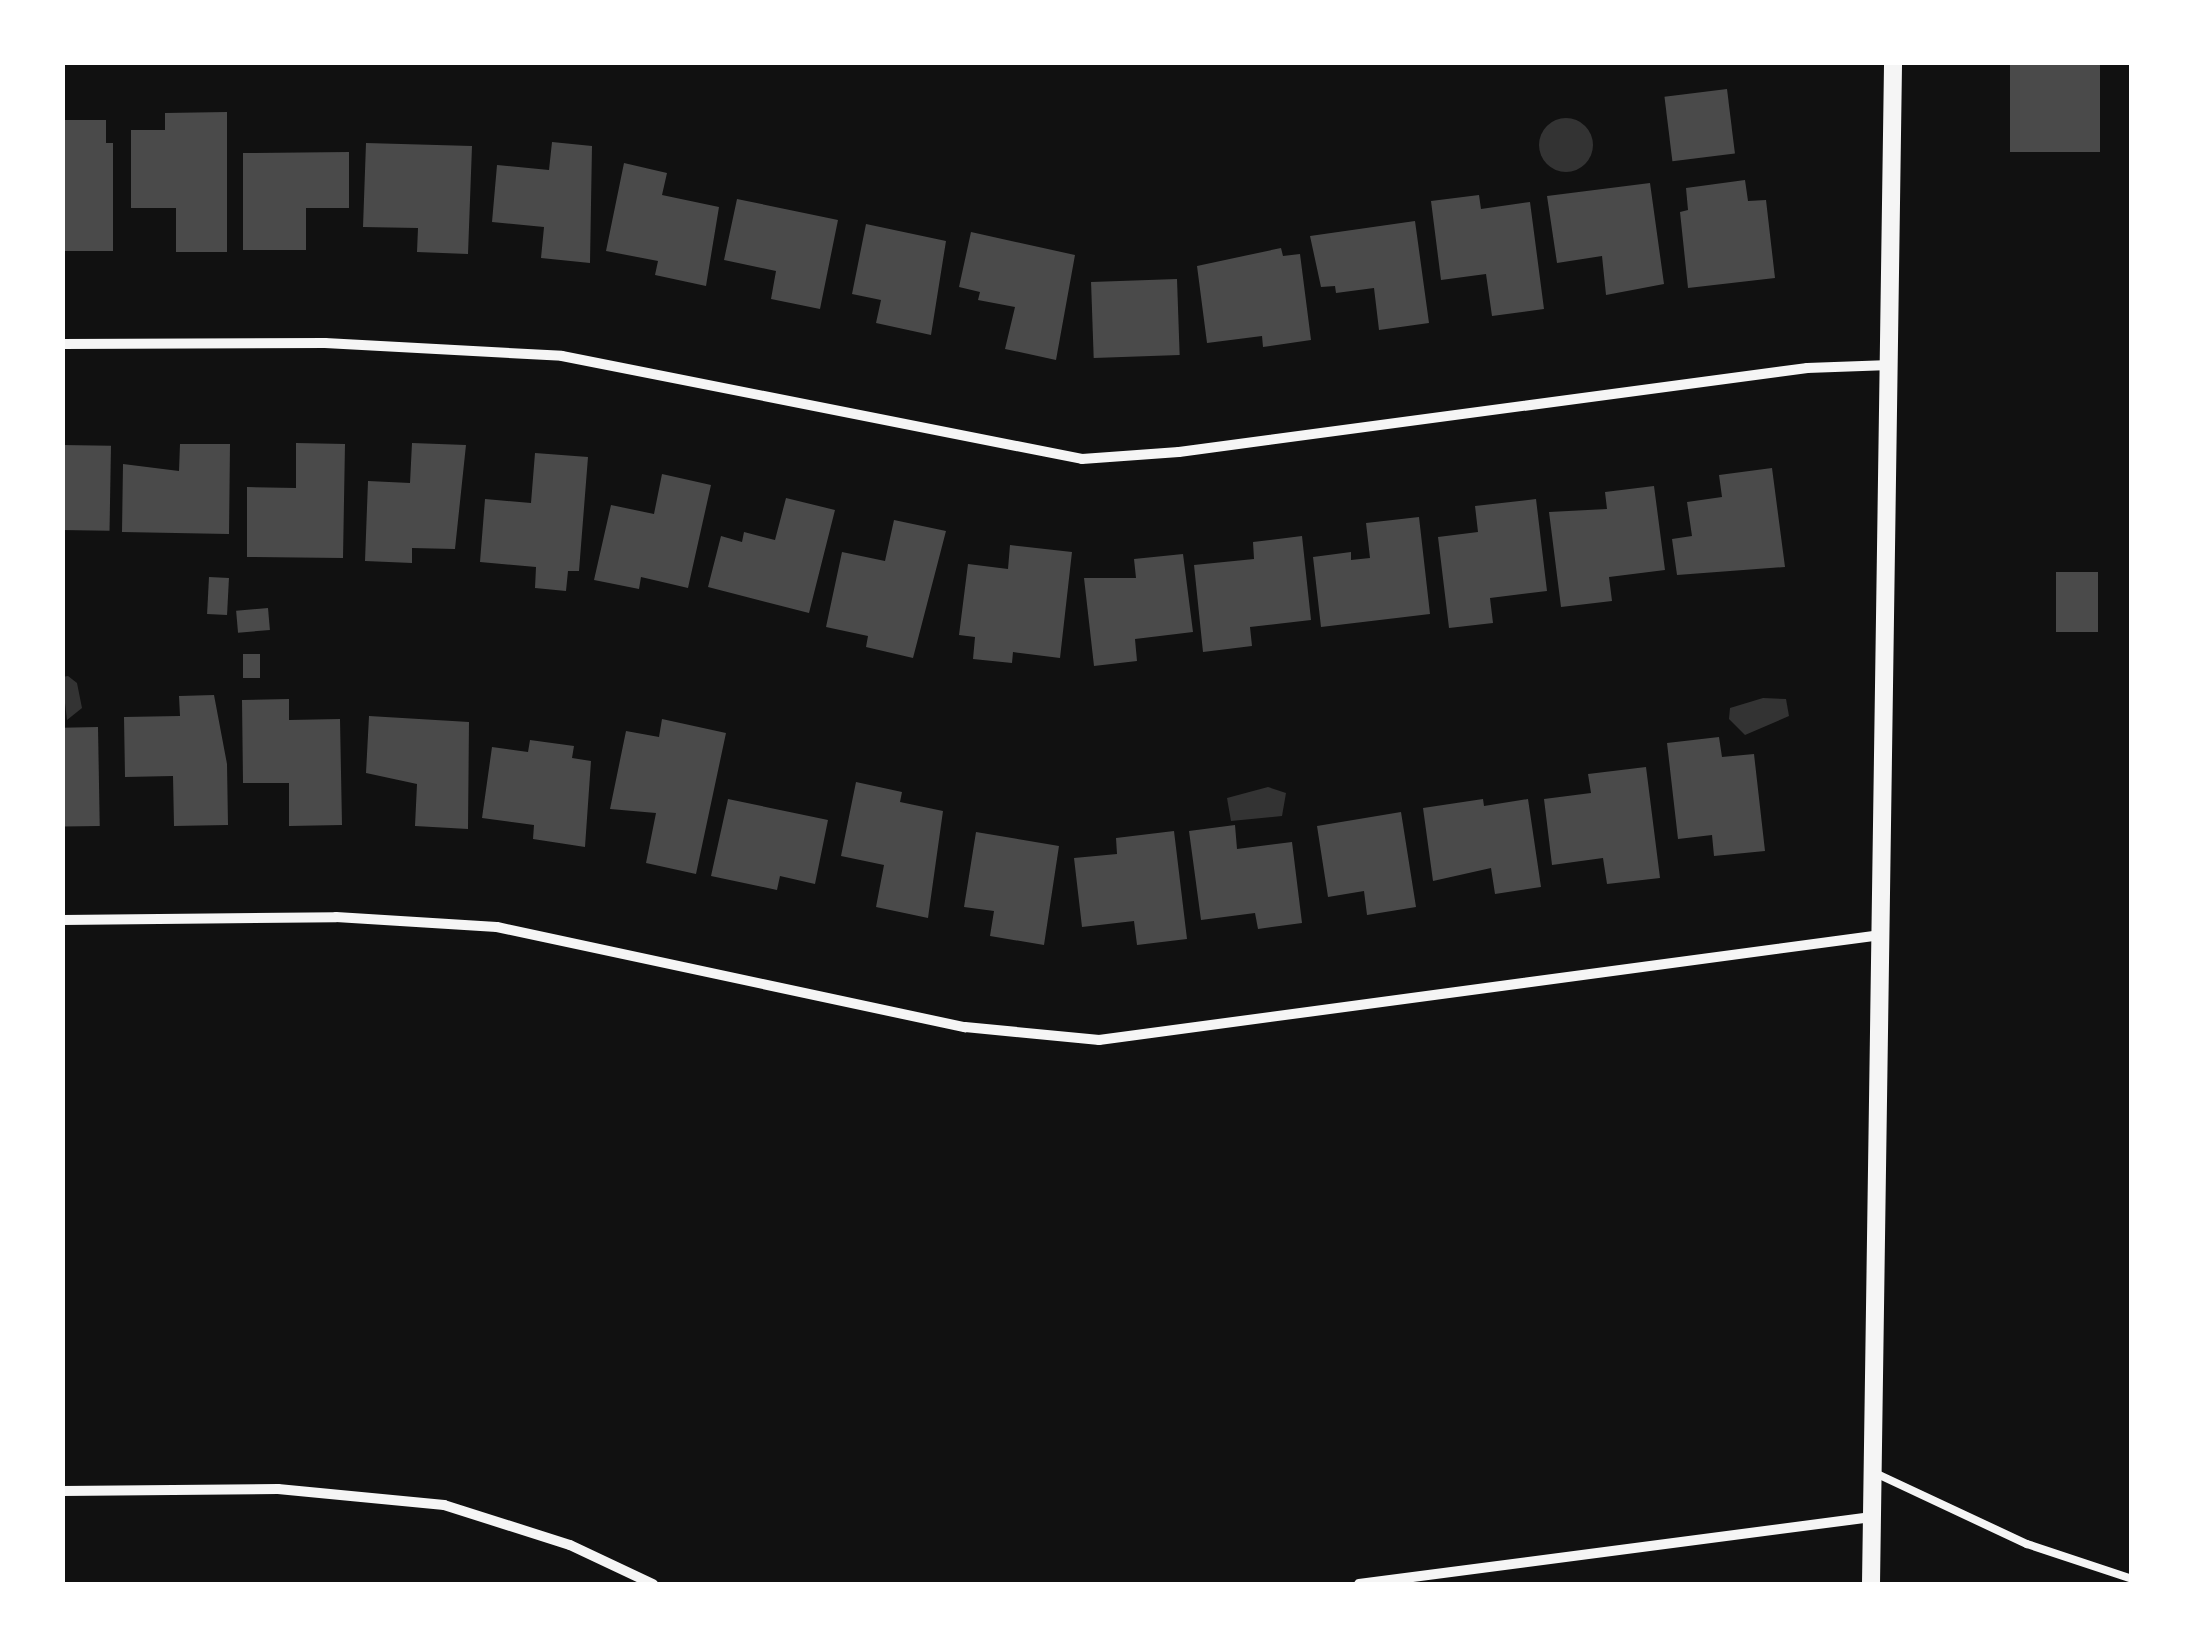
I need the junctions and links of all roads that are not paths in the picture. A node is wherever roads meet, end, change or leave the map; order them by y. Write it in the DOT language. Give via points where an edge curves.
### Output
graph roads {
  1 [pos="1893,62"];
  2 [pos="62,344"];
  3 [pos="1890,365"];
  4 [pos="62,920"];
  5 [pos="1881,935"];
  6 [pos="1873,1472"];
  7 [pos="62,1491"];
  8 [pos="1872,1517"];
  9 [pos="2132,1579"];
  10 [pos="653,1584"];
  11 [pos="1360,1584"];
  12 [pos="1872,1584"];
  1 -- 3 [label="street"];
  2 -- 3 [label="street" via="325,343 562,356 1082,459 1808,368"];
  3 -- 5 [label="street"];
  4 -- 5 [label="street" via="336,917 498,927 965,1026 1099,1040"];
  5 -- 6 [label="street"];
  6 -- 8 [label="street"];
  6 -- 9 [label="lane" via="2027,1544"];
  7 -- 10 [label="street" via="278,1489 444,1505 556,1540"];
  8 -- 11 [label="street"];
  8 -- 12 [label="street"];
}
